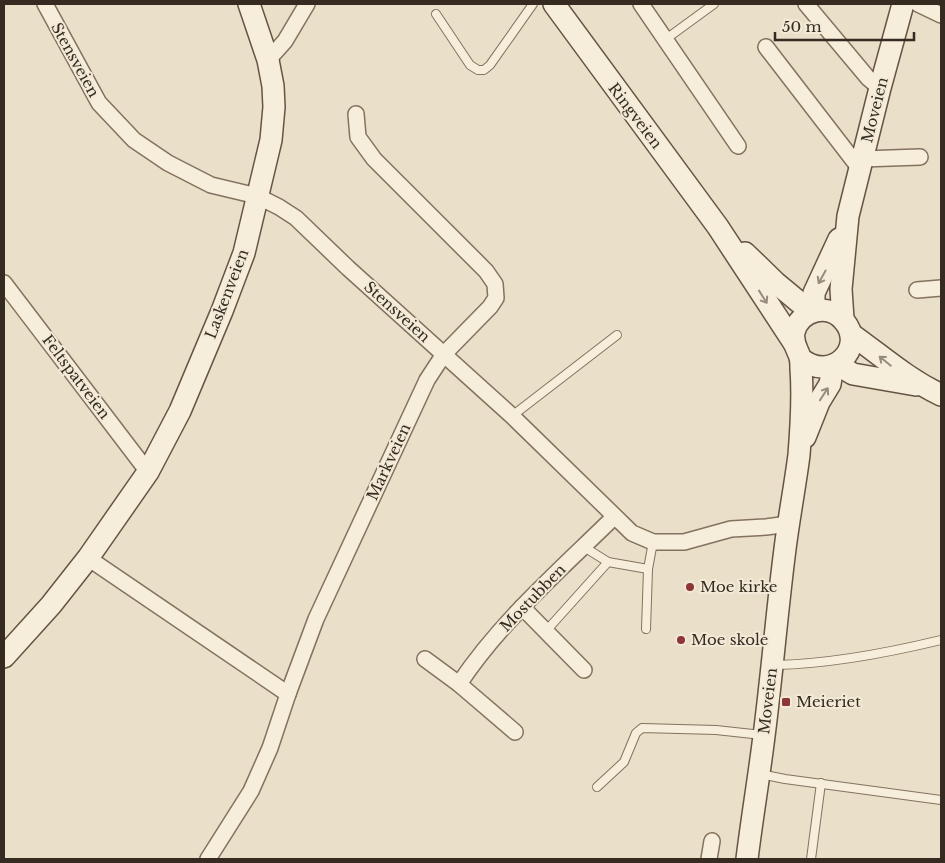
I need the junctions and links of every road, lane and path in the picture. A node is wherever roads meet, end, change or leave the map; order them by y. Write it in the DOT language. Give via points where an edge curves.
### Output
graph roads {
  1 [pos="45,4"];
  2 [pos="249,4"];
  3 [pos="307,4"];
  4 [pos="533,4"];
  5 [pos="554,4"];
  6 [pos="641,4"];
  7 [pos="714,4"];
  8 [pos="806,4"];
  9 [pos="903,4"];
  10 [pos="918,4"];
  11 [pos="436,14"];
  12 [pos="941,15"];
  13 [pos="666,38"];
  14 [pos="766,47"];
  15 [pos="268,60"];
  16 [pos="880,88"];
  17 [pos="356,114"];
  18 [pos="738,146"];
  19 [pos="920,157"];
  20 [pos="861,164"];
  21 [pos="257,196"];
  22 [pos="848,216"];
  23 [pos="718,227"];
  24 [pos="4,283"];
  25 [pos="941,288"];
  26 [pos="917,290"];
  27 [pos="813,312"];
  28 [pos="847,326"];
  29 [pos="617,335"];
  30 [pos="797,351"];
  31 [pos="444,354"];
  32 [pos="835,365"];
  33 [pos="922,385"];
  34 [pos="941,395"];
  35 [pos="512,416"];
  36 [pos="799,454"];
  37 [pos="148,472"];
  38 [pos="614,517"];
  39 [pos="788,524"];
  40 [pos="653,542"];
  41 [pos="584,547"];
  42 [pos="88,558"];
  43 [pos="608,562"];
  44 [pos="648,568"];
  45 [pos="522,607"];
  46 [pos="646,629"];
  47 [pos="546,631"];
  48 [pos="941,640"];
  49 [pos="4,657"];
  50 [pos="425,659"];
  51 [pos="773,665"];
  52 [pos="584,670"];
  53 [pos="459,684"];
  54 [pos="288,694"];
  55 [pos="515,732"];
  56 [pos="764,735"];
  57 [pos="759,773"];
  58 [pos="820,783"];
  59 [pos="598,787"];
  60 [pos="941,800"];
  61 [pos="712,841"];
  62 [pos="208,859"];
  63 [pos="708,859"];
  64 [pos="747,859"];
  65 [pos="811,859"];
  1 -- 21 [label="street, Stensveien" via="99,103 134,140 168,163 211,185"];
  2 -- 15 [label="street, Laskenveien"];
  3 -- 15 [label="street" via="285,41"];
  4 -- 11 [label="lane" via="484,70 470,65"];
  5 -- 23 [label="street, Ringveien"];
  6 -- 13 [label="street"];
  7 -- 13 [label="lane"];
  8 -- 16 [label="street"];
  9 -- 16 [label="street, Moveien"];
  10 -- 12 [label="street"];
  13 -- 18 [label="street"];
  14 -- 20 [label="street"];
  15 -- 21 [label="street, Laskenveien" via="274,107 271,140"];
  16 -- 20 [label="street, Moveien"];
  17 -- 31 [label="street, Markveien" via="358,137 374,159 486,271 495,284 496,298 490,307"];
  19 -- 20 [label="street"];
  20 -- 22 [label="street, Moveien"];
  21 -- 31 [label="street, Stensveien" via="296,218"];
  21 -- 37 [label="street, Laskenveien" via="244,253 222,311 180,411"];
  22 -- 27 [label="street, Moveien, one-way" via="814,293"];
  22 -- 28 [label="street, Moveien" via="841,289"];
  23 -- 27 [label="street, Ringveien" via="776,283"];
  23 -- 30 [label="street, Ringveien, one-way"];
  24 -- 37 [label="street, Feltspatveien"];
  25 -- 26 [label="street"];
  27 -- 28 [label="street" via="830,311"];
  27 -- 30 [label="street" via="797,325 794,334"];
  28 -- 32 [label="street" via="851,343 844,359"];
  33 -- 28 [label="street, one-way" via="892,366"];
  29 -- 35 [label="lane"];
  30 -- 32 [label="street" via="807,364 815,367"];
  30 -- 36 [label="street, Moveien" via="802,384"];
  31 -- 35 [label="street, Stensveien"];
  31 -- 54 [label="street, Markveien" via="427,380 316,619"];
  32 -- 33 [label="street" via="852,374"];
  36 -- 32 [label="street, Moveien, one-way"];
  33 -- 34 [label="street"];
  35 -- 38 [label="street, Stensveien"];
  36 -- 39 [label="street, Moveien"];
  37 -- 42 [label="street, Laskenveien"];
  38 -- 40 [label="street, Stensveien" via="632,533"];
  38 -- 41 [label="street, Mostubben"];
  39 -- 40 [label="street, Stensveien" via="731,529 684,542"];
  39 -- 51 [label="street, Moveien"];
  40 -- 44 [label="lane"];
  41 -- 43 [label="lane"];
  41 -- 45 [label="street, Mostubben"];
  42 -- 49 [label="street, Laskenveien"];
  42 -- 54 [label="street"];
  43 -- 44 [label="lane"];
  43 -- 47 [label="lane"];
  44 -- 46 [label="lane"];
  45 -- 47 [label="street"];
  45 -- 53 [label="street, Mostubben" via="476,659"];
  47 -- 52 [label="street"];
  48 -- 51 [label="lane" via="893,652"];
  50 -- 53 [label="street"];
  51 -- 56 [label="street, Moveien"];
  53 -- 55 [label="street"];
  54 -- 62 [label="street, Markveien" via="251,791"];
  56 -- 57 [label="street, Moveien"];
  56 -- 59 [label="lane" via="642,728 636,733 624,762"];
  57 -- 58 [label="lane"];
  57 -- 64 [label="street, Moveien"];
  58 -- 60 [label="lane"];
  58 -- 65 [label="lane"];
  61 -- 63 [label="street"];
}
